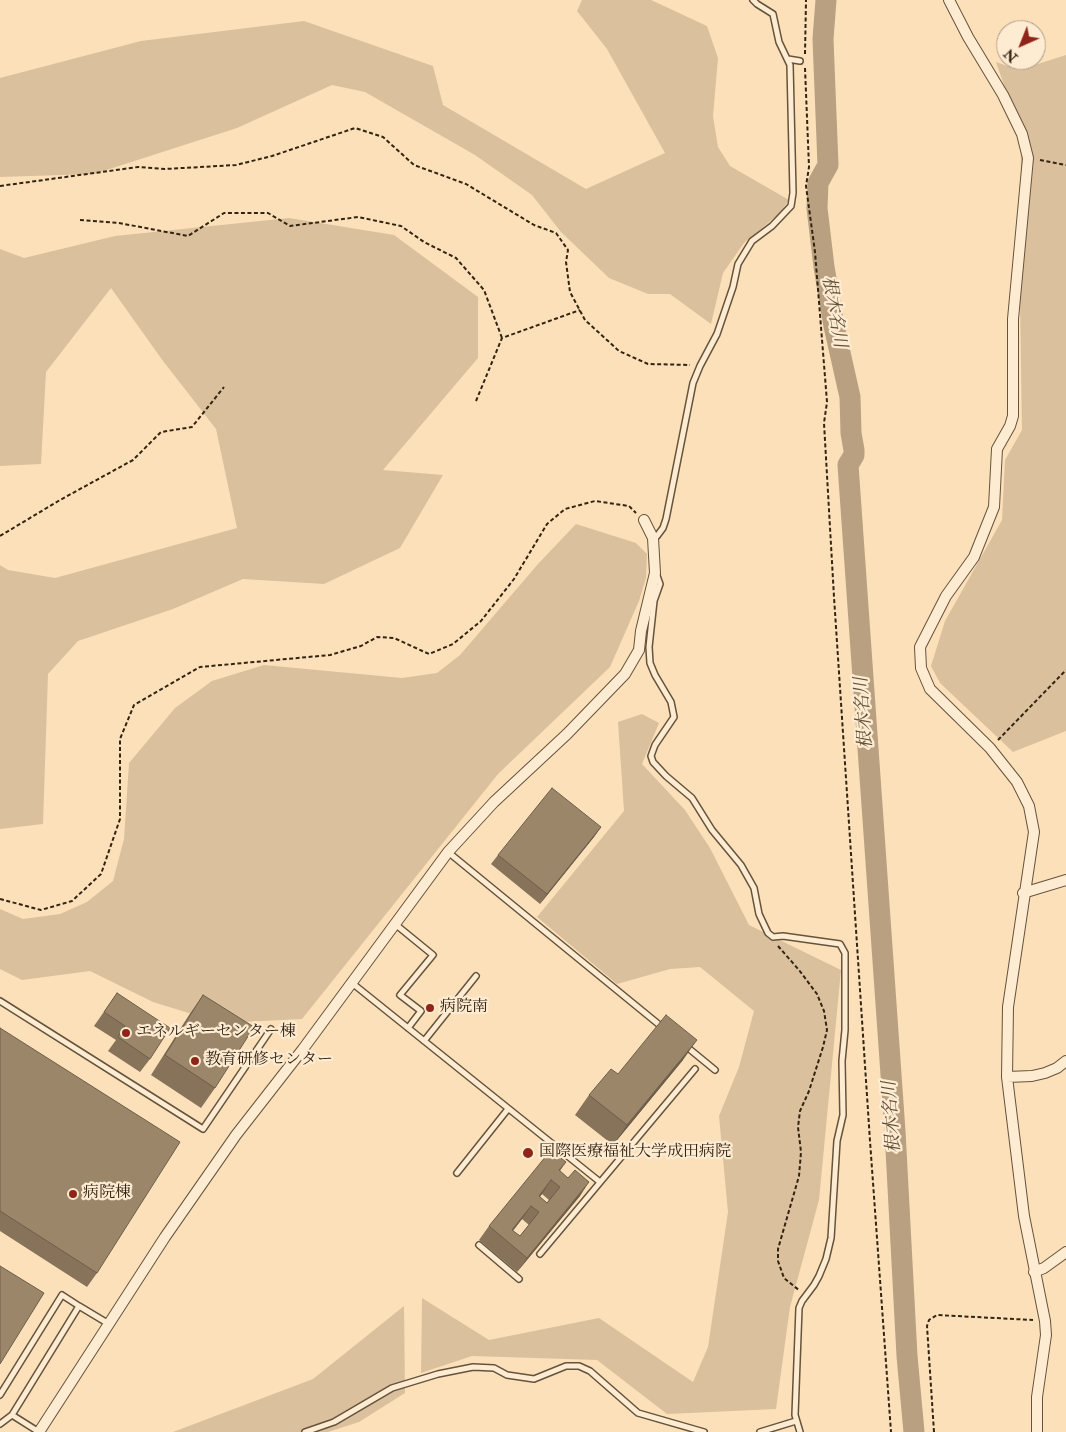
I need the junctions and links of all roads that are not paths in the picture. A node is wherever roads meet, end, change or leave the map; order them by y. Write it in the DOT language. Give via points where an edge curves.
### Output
graph roads {
  1 [pos="754,0"];
  2 [pos="949,0"];
  3 [pos="788,59"];
  4 [pos="800,62"];
  5 [pos="644,520"];
  6 [pos="653,538"];
  7 [pos="655,573"];
  8 [pos="448,852"];
  9 [pos="1066,880"];
  10 [pos="1023,893"];
  11 [pos="395,924"];
  12 [pos="476,976"];
  13 [pos="352,982"];
  14 [pos="0,1001"];
  15 [pos="408,1028"];
  16 [pos="271,1029"];
  17 [pos="669,1032"];
  18 [pos="424,1041"];
  19 [pos="684,1045"];
  20 [pos="1066,1061"];
  21 [pos="695,1070"];
  22 [pos="715,1070"];
  23 [pos="1007,1077"];
  24 [pos="508,1109"];
  25 [pos="457,1173"];
  26 [pos="600,1182"];
  27 [pos="479,1245"];
  28 [pos="1066,1252"];
  29 [pos="540,1254"];
  30 [pos="1034,1272"];
  31 [pos="519,1279"];
  32 [pos="80,1306"];
  33 [pos="109,1324"];
  34 [pos="0,1395"];
  35 [pos="12,1415"];
  36 [pos="796,1421"];
  37 [pos="0,1424"];
  38 [pos="39,1432"];
  39 [pos="305,1432"];
  40 [pos="704,1432"];
  41 [pos="760,1432"];
  42 [pos="800,1432"];
  43 [pos="1037,1432"];
  1 -- 3 [label="lane" via="773,14 779,42"];
  2 -- 10 [label="street" via="1003,95 1022,134 1028,158 1013,319 1013,416 997,449 994,507 974,557 946,596 920,647 921,668 930,689 990,748 1017,782 1029,806 1034,832"];
  3 -- 4 [label="lane"];
  3 -- 6 [label="lane" via="792,206 752,241 738,264 717,334 693,383 666,519 663,528"];
  5 -- 6 [label="street"];
  6 -- 7 [label="street"];
  7 -- 8 [label="street" via="638,650 625,674 494,802"];
  7 -- 36 [label="lane" via="660,584 654,601 650,663 671,702 674,717 651,756 657,768 692,798 707,824 741,865 754,888 759,914 768,933 773,937 840,944 845,953 842,1115 837,1141 831,1238 826,1259 802,1301 799,1313"];
  8 -- 11 [label="street"];
  8 -- 17 [label="lane"];
  9 -- 10 [label="street"];
  10 -- 23 [label="street" via="1008,1007"];
  11 -- 13 [label="street"];
  11 -- 15 [label="lane" via="433,954 400,995 421,1012"];
  12 -- 18 [label="lane"];
  13 -- 15 [label="lane"];
  13 -- 33 [label="street" via="236,1135"];
  14 -- 16 [label="lane" via="202,1129"];
  15 -- 18 [label="lane"];
  18 -- 24 [label="lane"];
  19 -- 22 [label="lane"];
  20 -- 23 [label="street" via="1045,1073"];
  21 -- 26 [label="lane"];
  23 -- 30 [label="street"];
  24 -- 25 [label="lane"];
  24 -- 26 [label="lane"];
  26 -- 29 [label="lane"];
  27 -- 31 [label="lane"];
  28 -- 30 [label="street"];
  30 -- 43 [label="street" via="1046,1335 1036,1397"];
  32 -- 33 [label="lane"];
  32 -- 34 [label="lane" via="62,1295"];
  32 -- 35 [label="lane"];
  33 -- 38 [label="street"];
  35 -- 37 [label="lane"];
  35 -- 38 [label="lane"];
  36 -- 41 [label="lane"];
  36 -- 42 [label="lane"];
  39 -- 40 [label="lane" via="334,1422 392,1388 473,1366 534,1378 566,1366 579,1366 590,1371 638,1413"];
}
